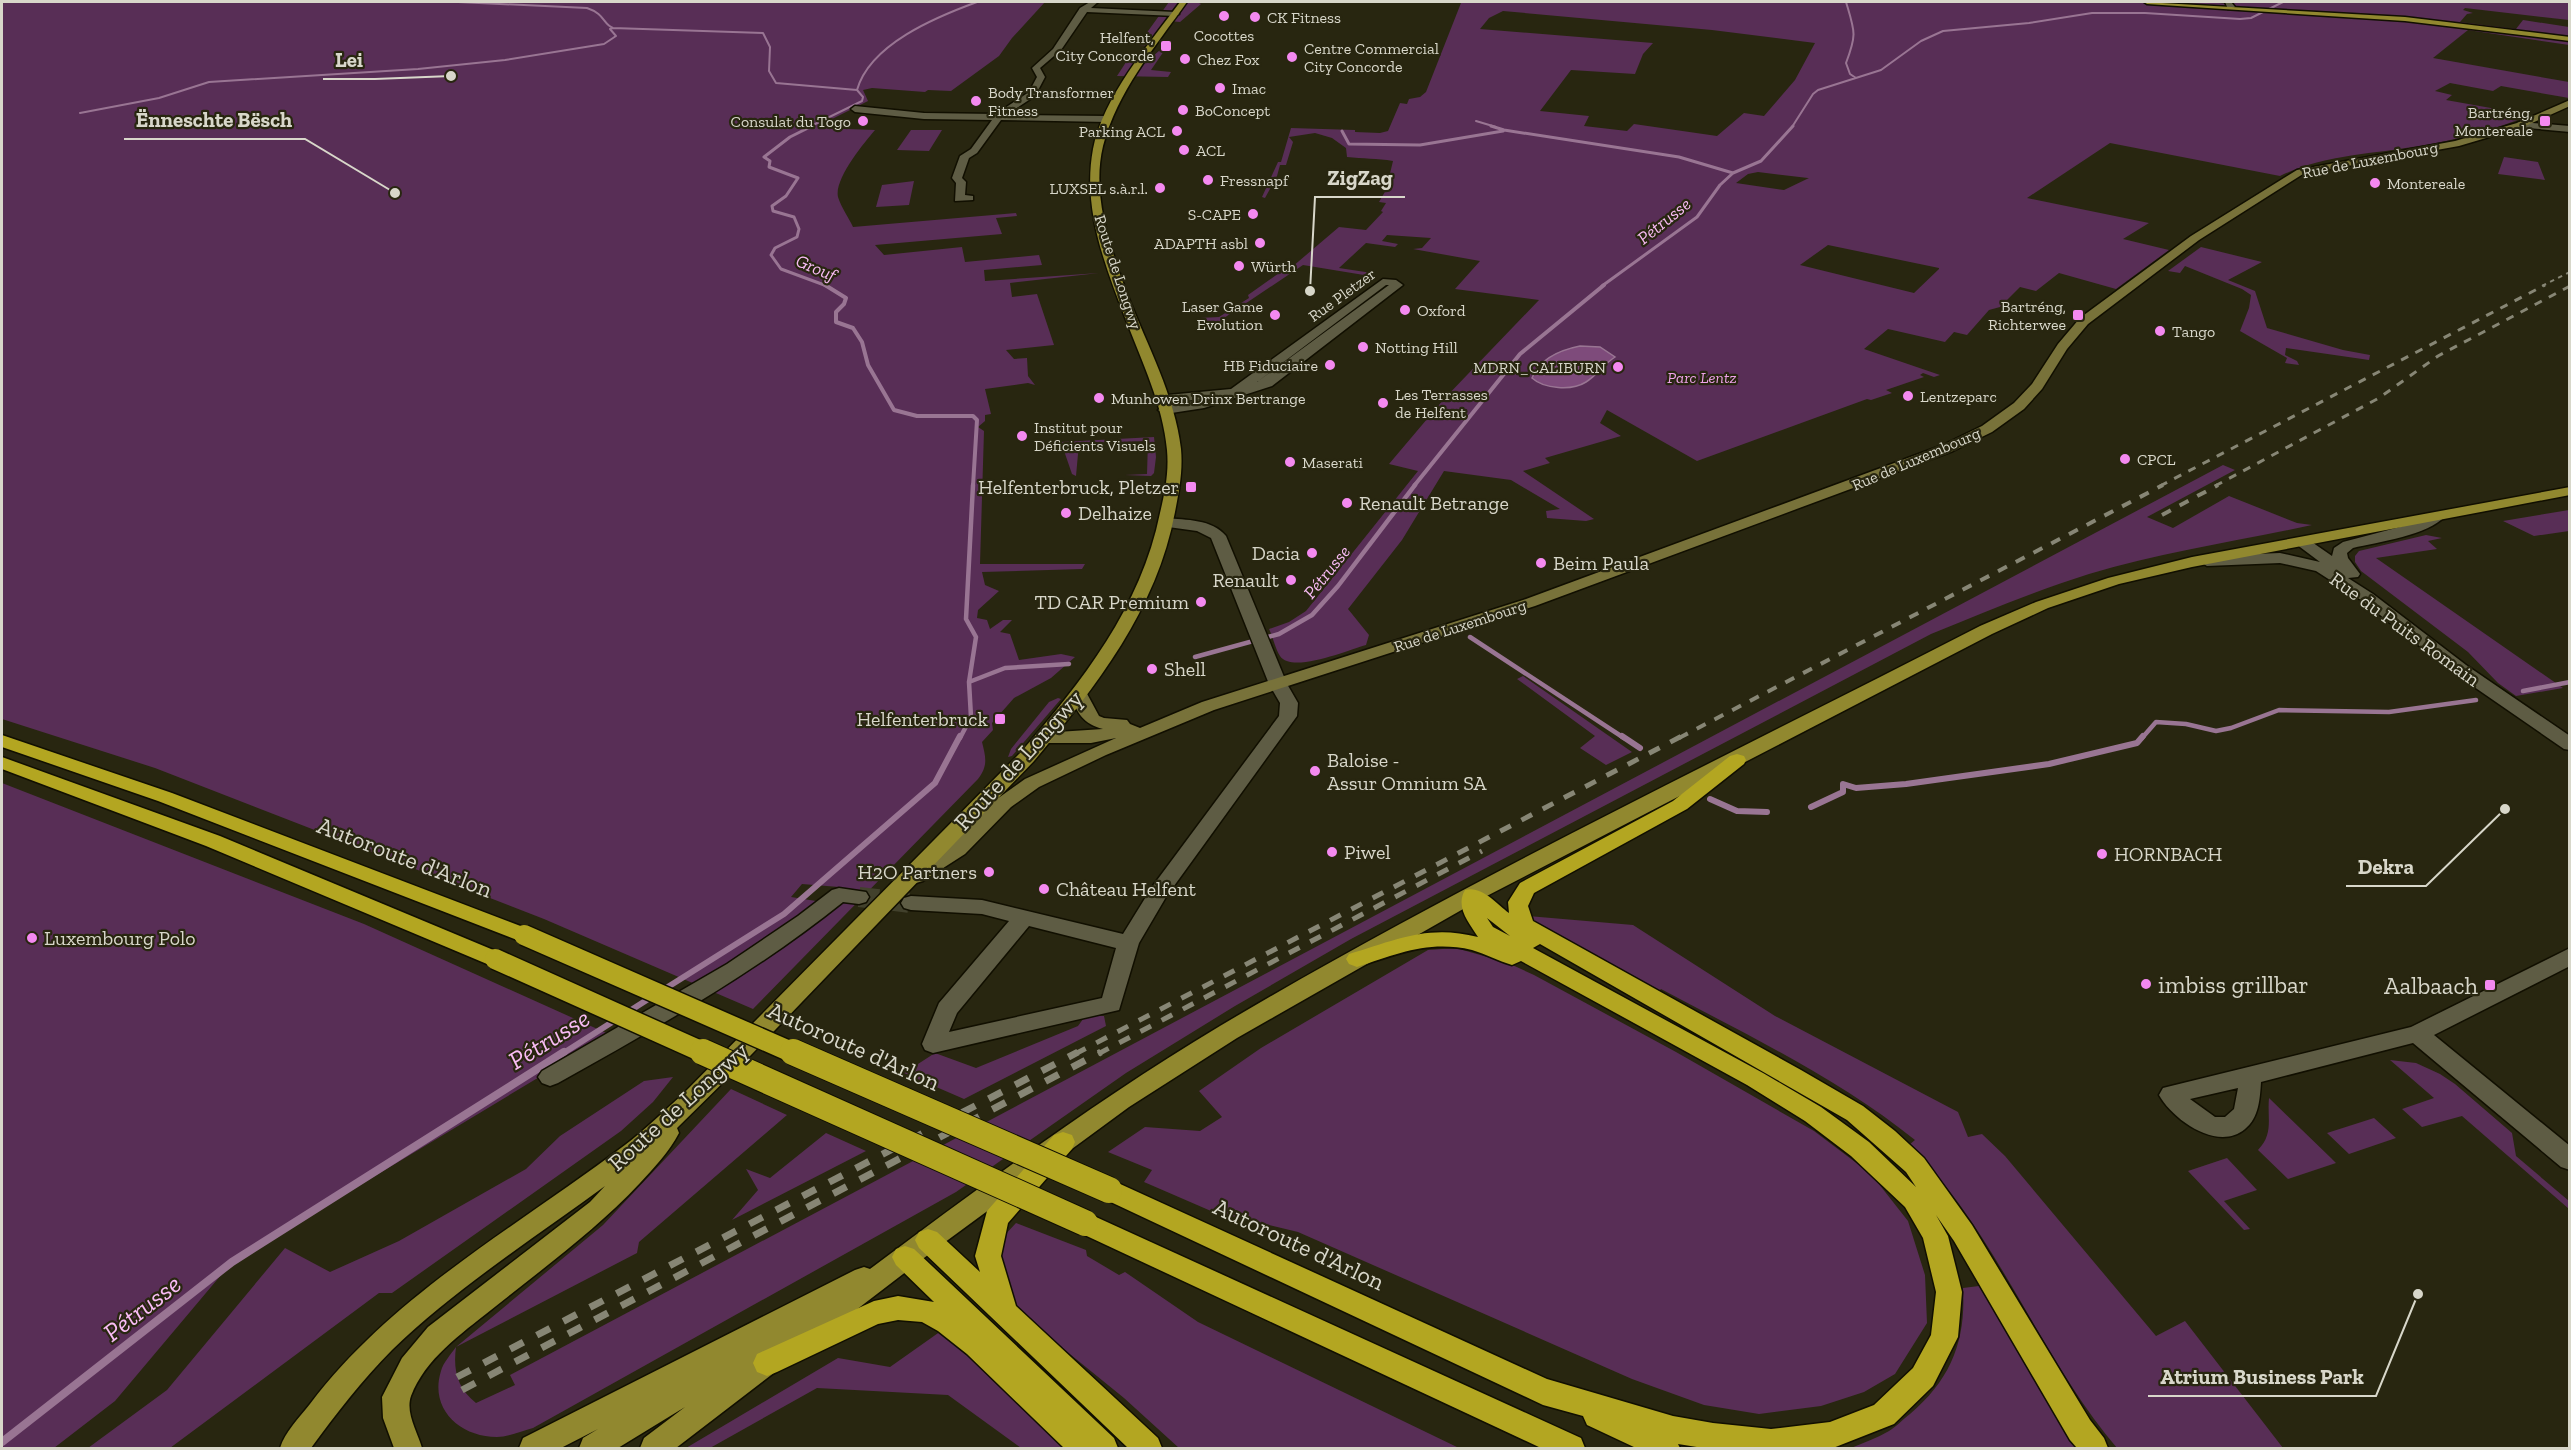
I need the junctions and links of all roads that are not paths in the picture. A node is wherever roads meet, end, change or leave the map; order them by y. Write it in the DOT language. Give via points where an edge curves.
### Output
graph roads {
  1 [pos="1094,2"];
  2 [pos="1183,2"];
  3 [pos="2147,2"];
  4 [pos="2229,4"];
  5 [pos="1083,10"];
  6 [pos="1174,14"];
  7 [pos="2570,39"];
  8 [pos="2570,103"];
  9 [pos="855,109"];
  10 [pos="998,117"];
  11 [pos="1107,119"];
  12 [pos="2520,125"];
  13 [pos="2570,129"];
  14 [pos="969,198"];
  15 [pos="1234,393"];
  16 [pos="1163,404"];
  17 [pos="2570,491"];
  18 [pos="2438,516"];
  19 [pos="1166,524"];
  20 [pos="2301,541"];
  21 [pos="2285,543"];
  22 [pos="2192,562"];
  23 [pos="2321,567"];
  24 [pos="2378,597"];
  25 [pos="1278,684"];
  26 [pos="2490,690"];
  27 [pos="1079,694"];
  28 [pos="1208,706"];
  29 [pos="2,741"];
  30 [pos="1040,742"];
  31 [pos="2570,745"];
  32 [pos="1100,751"];
  33 [pos="1737,760"];
  34 [pos="2,763"];
  35 [pos="907,894"];
  36 [pos="1472,895"];
  37 [pos="859,897"];
  38 [pos="1025,916"];
  39 [pos="1128,943"];
  40 [pos="2570,956"];
  41 [pos="1357,959"];
  42 [pos="2417,1034"];
  43 [pos="1704,1052"];
  44 [pos="550,1077"];
  45 [pos="2250,1077"];
  46 [pos="692,1101"];
  47 [pos="1855,1113"];
  48 [pos="1063,1142"];
  49 [pos="2570,1160"];
  50 [pos="928,1240"];
  51 [pos="905,1257"];
  52 [pos="1005,1311"];
  53 [pos="767,1362"];
  54 [pos="1542,1391"];
  55 [pos="294,1449"];
  56 [pos="408,1449"];
  57 [pos="533,1449"];
  58 [pos="593,1449"];
  59 [pos="654,1449"];
  60 [pos="1084,1449"];
  61 [pos="1104,1449"];
  62 [pos="1148,1449"];
  63 [pos="1571,1449"];
  64 [pos="1666,1449"];
  65 [pos="2094,1449"];
  1 -- 5 [label="street"];
  2 -- 6 [label="main road, Route de Longwy"];
  3 -- 4 [label="main road"];
  4 -- 7 [label="main road" via="2429,21"];
  5 -- 6 [label="street"];
  5 -- 10 [label="street" via="1070,34 1036,68 1041,77 1032,94"];
  6 -- 11 [label="main road, Route de Longwy"];
  8 -- 12 [label="main road, Rue de Luxembourg"];
  9 -- 10 [label="street" via="924,116"];
  10 -- 11 [label="street"];
  10 -- 14 [label="street" via="961,165 957,178 961,182 959,199"];
  11 -- 16 [label="main road, Route de Longwy" via="1096,164 1096,202 1104,238"];
  12 -- 13 [label="street, Rue de Luxembourg"];
  12 -- 25 [label="main road, Rue de Luxembourg" via="2447,146 2314,168 2289,178 2195,238 2084,321 2019,406 1987,429 1948,448 1529,603"];
  15 -- 15 [label="street, Rue Pletzer" via="1267,383 1396,283 1383,282"];
  15 -- 16 [label="street, Rue Pletzer" via="1204,404"];
  16 -- 19 [label="main road, Route de Longwy" via="1175,457"];
  17 -- 18 [label="main road"];
  18 -- 20 [label="main road"];
  18 -- 24 [label="street, Rue du Puits Romain" via="2420,526 2365,538 2339,551 2344,567"];
  19 -- 25 [label="street" via="1197,526 1218,536"];
  19 -- 27 [label="main road, Route de Longwy" via="1152,570 1130,618"];
  20 -- 21 [label="main road"];
  20 -- 24 [label="street, Rue du Puits Romain"];
  21 -- 22 [label="main road"];
  21 -- 23 [label="street, Rue du Puits Romain"];
  22 -- 23 [label="street, Rue du Puits Romain" via="2280,558"];
  22 -- 33 [label="main road" via="2114,581 2042,605 1986,630"];
  23 -- 26 [label="street, Rue du Puits Romain"];
  24 -- 26 [label="street, Rue du Puits Romain" via="2442,644"];
  25 -- 28 [label="main road, Rue de Luxembourg"];
  25 -- 39 [label="street" via="1289,703 1288,716 1159,892"];
  26 -- 31 [label="street, Rue du Puits Romain"];
  27 -- 28 [label="main road" via="1084,712 1092,721 1108,725"];
  27 -- 30 [label="main road, Route de Longwy"];
  28 -- 30 [label="main road" via="1130,730"];
  28 -- 32 [label="main road, Rue de Luxembourg"];
  29 -- 54 [label="highway, Autoroute d'Arlon, bridge" via="165,797 524,935 1108,1190"];
  30 -- 32 [label="main road" via="1067,751"];
  30 -- 35 [label="main road, Route de Longwy"];
  32 -- 35 [label="main road, Rue de Luxembourg" via="1032,783 1004,803"];
  33 -- 36 [label="main road"];
  33 -- 47 [label="highway" via="1680,805 1527,888 1518,899 1517,910 1524,926"];
  34 -- 63 [label="highway, bridge" via="213,841 495,959 1085,1223"];
  35 -- 38 [label="street"];
  35 -- 46 [label="main road, Route de Longwy"];
  36 -- 41 [label="main road"];
  36 -- 43 [label="highway" via="1473,913 1486,932"];
  36 -- 47 [label="highway" via="1535,944 1787,1084"];
  37 -- 44 [label="street" via="839,896 800,928 705,988"];
  38 -- 39 [label="street"];
  38 -- 39 [label="street" via="947,1009 933,1044 1112,1004"];
  40 -- 42 [label="street"];
  41 -- 43 [label="highway" via="1425,939 1460,941 1491,949 1664,1037"];
  41 -- 48 [label="main road" via="1229,1032"];
  42 -- 45 [label="street"];
  42 -- 49 [label="street"];
  43 -- 54 [label="highway" via="1813,1114 1860,1149 1914,1200 1935,1236 1949,1292 1944,1337 1923,1377 1884,1415 1830,1436 1771,1443 1713,1437"];
  46 -- 55 [label="main road, Route de Longwy" via="635,1151 439,1293 382,1342 331,1398"];
  46 -- 56 [label="main road" via="648,1158 599,1209 438,1336 412,1367 396,1397 397,1419"];
  47 -- 65 [label="highway" via="1915,1165 1963,1233"];
  48 -- 50 [label="main road"];
  48 -- 52 [label="highway" via="996,1219 988,1256"];
  50 -- 51 [label="main road"];
  50 -- 52 [label="highway"];
  51 -- 53 [label="main road"];
  51 -- 57 [label="main road"];
  51 -- 58 [label="main road"];
  51 -- 61 [label="highway"];
  52 -- 62 [label="highway"];
  53 -- 59 [label="main road"];
  53 -- 60 [label="highway" via="874,1313 898,1308 926,1311 978,1345"];
  54 -- 64 [label="highway, Autoroute d'Arlon"];
}
